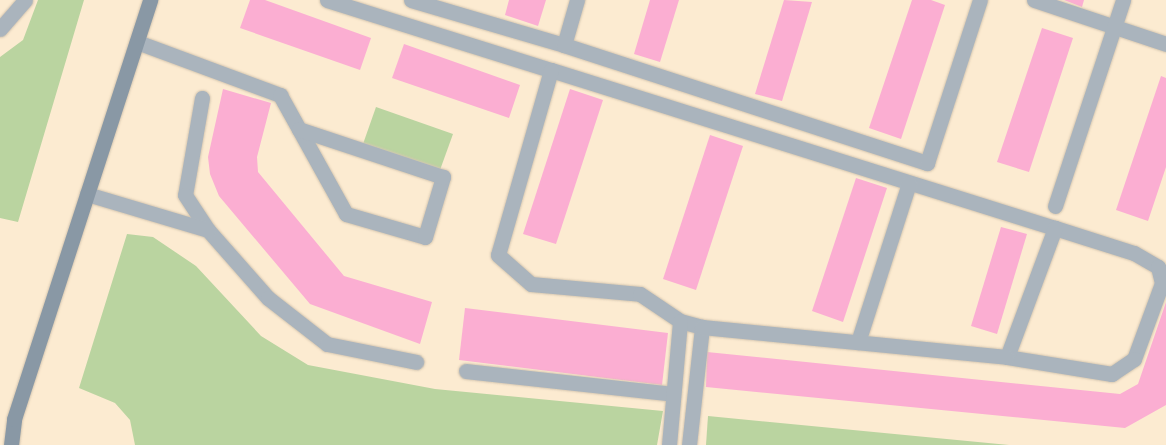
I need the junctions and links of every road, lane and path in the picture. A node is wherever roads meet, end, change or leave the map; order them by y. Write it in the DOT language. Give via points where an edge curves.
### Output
graph roads {
  1 [pos="25,0"];
  2 [pos="150,0"];
  3 [pos="327,0"];
  4 [pos="411,0"];
  5 [pos="577,0"];
  6 [pos="980,0"];
  7 [pos="1034,0"];
  8 [pos="1122,0"];
  9 [pos="445,6"];
  10 [pos="1114,26"];
  11 [pos="0,29"];
  12 [pos="137,42"];
  13 [pos="1166,44"];
  14 [pos="564,45"];
  15 [pos="551,70"];
  16 [pos="202,98"];
  17 [pos="299,129"];
  18 [pos="909,183"];
  19 [pos="87,194"];
  20 [pos="1056,206"];
  21 [pos="1055,228"];
  22 [pos="208,230"];
  23 [pos="680,321"];
  24 [pos="702,327"];
  25 [pos="858,342"];
  26 [pos="1007,356"];
  27 [pos="416,362"];
  28 [pos="466,370"];
  29 [pos="673,394"];
  30 [pos="12,445"];
  31 [pos="669,445"];
  32 [pos="689,445"];
  1 -- 11 [label="street"];
  2 -- 12 [label="street"];
  3 -- 15 [label="street"];
  4 -- 9 [label="street"];
  5 -- 14 [label="street"];
  6 -- 14 [label="street" via="927,163"];
  7 -- 10 [label="street"];
  8 -- 10 [label="street"];
  9 -- 14 [label="street"];
  10 -- 13 [label="street"];
  10 -- 20 [label="street"];
  12 -- 17 [label="street" via="280,94"];
  12 -- 19 [label="street"];
  15 -- 18 [label="street"];
  15 -- 23 [label="street" via="498,255 531,284 640,294"];
  16 -- 22 [label="street" via="185,195"];
  17 -- 17 [label="street" via="346,214 425,237 443,177"];
  18 -- 21 [label="street"];
  18 -- 25 [label="street"];
  19 -- 22 [label="street"];
  19 -- 30 [label="street" via="14,418"];
  21 -- 26 [label="street"];
  21 -- 26 [label="street" via="1134,253 1158,267 1162,282 1134,359 1112,374"];
  22 -- 27 [label="street" via="268,298 327,344"];
  23 -- 24 [label="street"];
  23 -- 29 [label="street"];
  24 -- 25 [label="street"];
  24 -- 32 [label="street"];
  25 -- 26 [label="street"];
  28 -- 29 [label="street"];
  29 -- 31 [label="street"];
}
